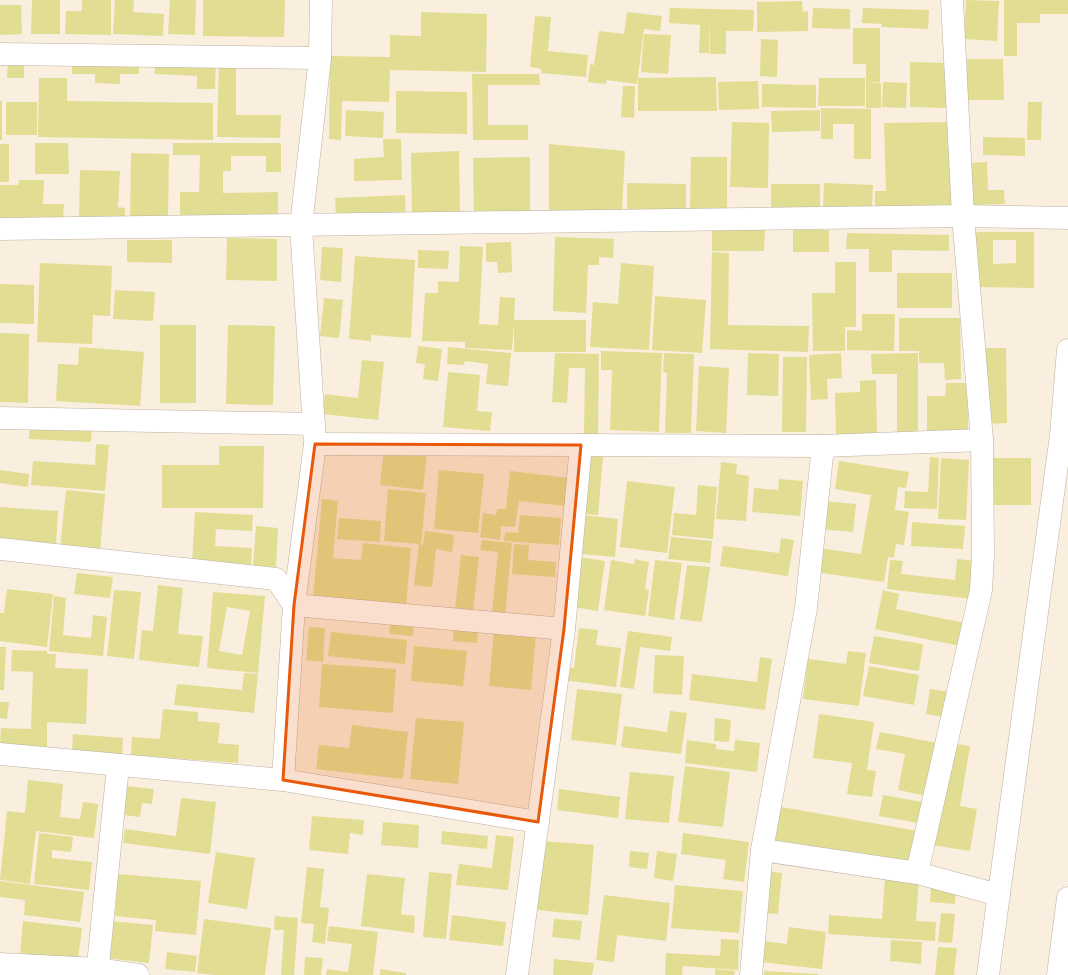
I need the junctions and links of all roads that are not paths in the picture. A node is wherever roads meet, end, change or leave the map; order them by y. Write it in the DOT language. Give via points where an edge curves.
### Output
graph roads {
  1 [pos="321,0"];
  2 [pos="952,0"];
  3 [pos="0,54"];
  4 [pos="320,58"];
  5 [pos="963,216"];
  6 [pos="1068,218"];
  7 [pos="301,226"];
  8 [pos="0,228"];
  9 [pos="1068,350"];
  10 [pos="0,418"];
  11 [pos="315,434"];
  12 [pos="982,440"];
  13 [pos="581,445"];
  14 [pos="823,446"];
  15 [pos="0,550"];
  16 [pos="294,605"];
  17 [pos="564,629"];
  18 [pos="0,754"];
  19 [pos="118,766"];
  20 [pos="283,780"];
  21 [pos="538,822"];
  22 [pos="762,850"];
  23 [pos="917,873"];
  24 [pos="999,895"];
  25 [pos="1068,898"];
  26 [pos="0,964"];
  27 [pos="97,972"];
  28 [pos="138,975"];
  29 [pos="517,975"];
  30 [pos="751,975"];
  31 [pos="988,975"];
  32 [pos="1058,975"];
  1 -- 4 [label="street"];
  2 -- 5 [label="street"];
  3 -- 4 [label="street"];
  4 -- 7 [label="street"];
  5 -- 6 [label="street"];
  5 -- 7 [label="street"];
  5 -- 12 [label="street"];
  7 -- 8 [label="street"];
  7 -- 11 [label="street"];
  9 -- 24 [label="street" via="1061,435"];
  10 -- 11 [label="street"];
  11 -- 13 [label="street"];
  11 -- 16 [label="street"];
  12 -- 14 [label="street"];
  12 -- 23 [label="street" via="983,555 980,590"];
  13 -- 14 [label="street"];
  13 -- 17 [label="street"];
  14 -- 22 [label="street" via="806,608"];
  15 -- 16 [label="street" via="276,579"];
  16 -- 17 [label="street"];
  16 -- 20 [label="street"];
  17 -- 21 [label="street"];
  18 -- 19 [label="street"];
  19 -- 20 [label="street"];
  19 -- 27 [label="street"];
  20 -- 21 [label="street"];
  21 -- 29 [label="street"];
  22 -- 23 [label="street"];
  22 -- 30 [label="street"];
  23 -- 24 [label="street"];
  24 -- 31 [label="street"];
  25 -- 32 [label="street"];
  26 -- 27 [label="street"];
  27 -- 28 [label="street"];
}
